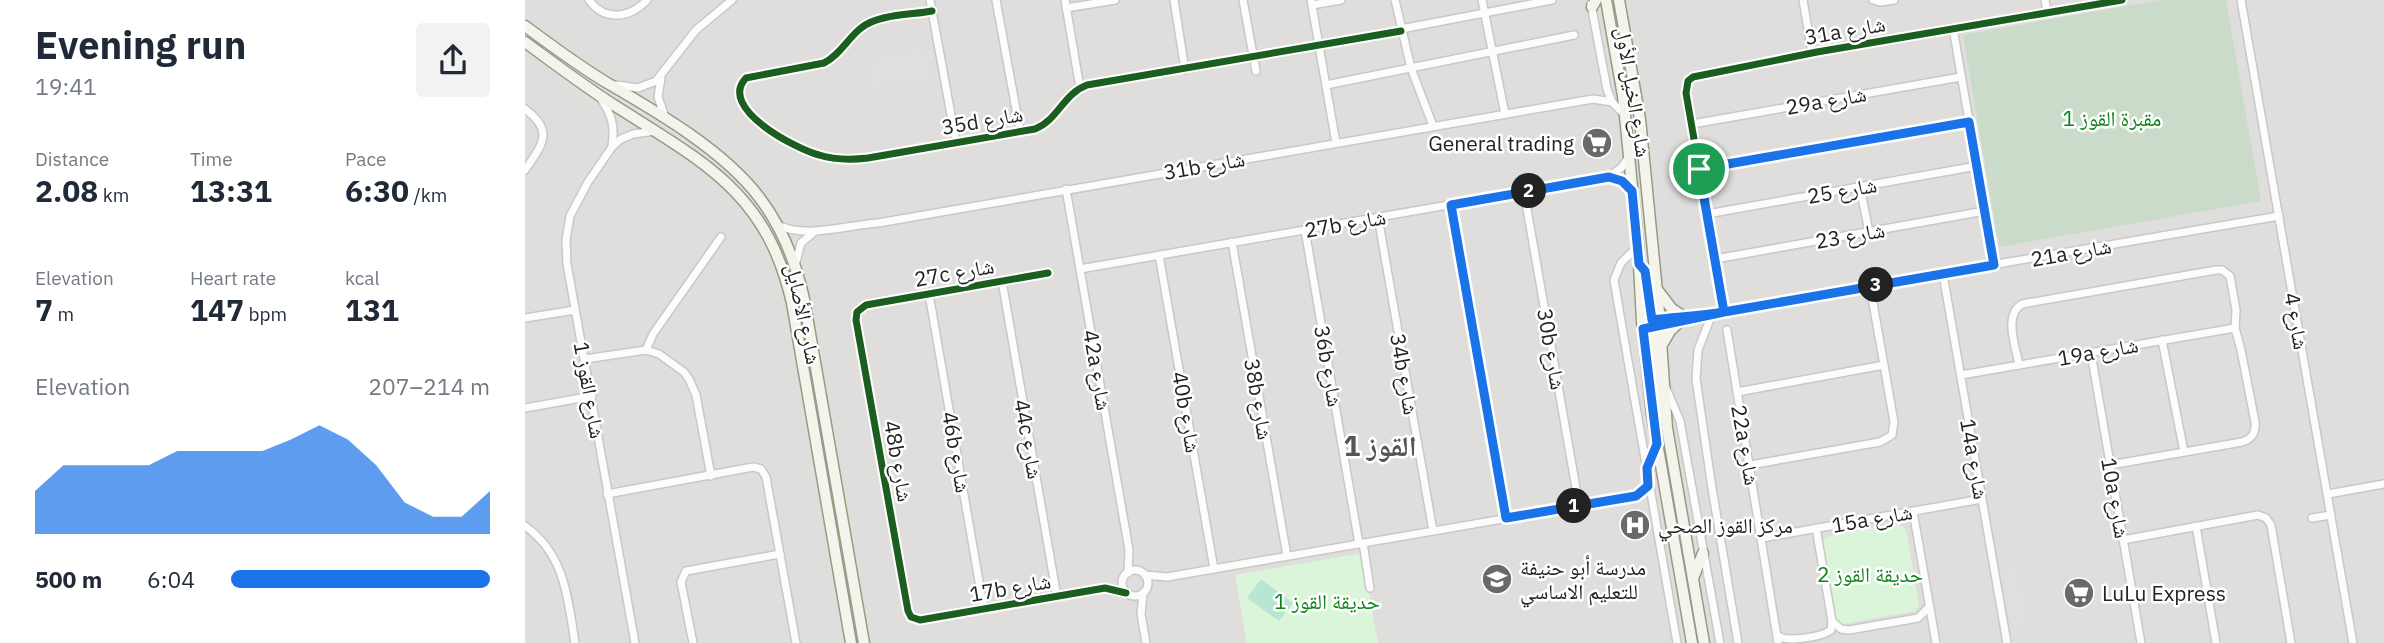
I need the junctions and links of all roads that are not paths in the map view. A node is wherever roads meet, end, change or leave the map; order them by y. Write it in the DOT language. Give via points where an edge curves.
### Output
graph roads {
  1 [pos="589,0"];
  2 [pos="647,0"];
  3 [pos="732,0"];
  4 [pos="930,0"];
  5 [pos="996,0"];
  6 [pos="1115,0"];
  7 [pos="1174,0"];
  8 [pos="1243,0"];
  9 [pos="1341,0"];
  10 [pos="1395,0"];
  11 [pos="1482,0"];
  12 [pos="1552,0"];
  13 [pos="1606,0"];
  14 [pos="1619,0"];
  15 [pos="1803,0"];
  16 [pos="1873,0"];
  17 [pos="2045,0"];
  18 [pos="2122,0"];
  19 [pos="2241,0"];
  20 [pos="1890,1"];
  21 [pos="1593,2"];
  22 [pos="1311,3"];
  23 [pos="1066,4"];
  24 [pos="932,11"];
  25 [pos="2047,12"];
  26 [pos="1485,13"];
  27 [pos="525,26"];
  28 [pos="1952,28"];
  29 [pos="1401,30"];
  30 [pos="1574,36"];
  31 [pos="525,42"];
  32 [pos="1319,46"];
  33 [pos="1493,52"];
  34 [pos="1812,53"];
  35 [pos="1253,57"];
  36 [pos="1411,68"];
  37 [pos="1185,69"];
  38 [pos="1255,71"];
  39 [pos="663,74"];
  40 [pos="1961,77"];
  41 [pos="609,84"];
  42 [pos="1326,85"];
  43 [pos="1607,85"];
  44 [pos="1080,88"];
  45 [pos="599,95"];
  46 [pos="1593,99"];
  47 [pos="1612,102"];
  48 [pos="525,109"];
  49 [pos="1505,114"];
  50 [pos="1624,114"];
  51 [pos="667,120"];
  52 [pos="1969,122"];
  53 [pos="1692,124"];
  54 [pos="1433,126"];
  55 [pos="655,131"];
  56 [pos="1020,131"];
  57 [pos="956,142"];
  58 [pos="1336,143"];
  59 [pos="611,147"];
  60 [pos="1628,158"];
  61 [pos="1977,166"];
  62 [pos="1699,169"];
  63 [pos="525,170"];
  64 [pos="1609,177"];
  65 [pos="1860,187"];
  66 [pos="1066,189"];
  67 [pos="1632,191"];
  68 [pos="1524,192"];
  69 [pos="1451,205"];
  70 [pos="1985,211"];
  71 [pos="1707,214"];
  72 [pos="2279,216"];
  73 [pos="1378,217"];
  74 [pos="777,225"];
  75 [pos="1305,230"];
  76 [pos="814,231"];
  77 [pos="1869,232"];
  78 [pos="721,237"];
  79 [pos="1232,242"];
  80 [pos="1638,246"];
  81 [pos="1159,255"];
  82 [pos="1715,259"];
  83 [pos="1994,265"];
  84 [pos="796,267"];
  85 [pos="1080,269"];
  86 [pos="1048,273"];
  87 [pos="1943,274"];
  88 [pos="1002,282"];
  89 [pos="1870,286"];
  90 [pos="1657,289"];
  91 [pos="929,294"];
  92 [pos="866,305"];
  93 [pos="575,310"];
  94 [pos="1724,312"];
  95 [pos="1712,314"];
  96 [pos="525,318"];
  97 [pos="1681,319"];
  98 [pos="1652,323"];
  99 [pos="2235,328"];
  100 [pos="1727,330"];
  101 [pos="2162,340"];
  102 [pos="1662,347"];
  103 [pos="646,350"];
  104 [pos="2091,353"];
  105 [pos="585,359"];
  106 [pos="1884,365"];
  107 [pos="2019,365"];
  108 [pos="1961,375"];
  109 [pos="1665,386"];
  110 [pos="1737,392"];
  111 [pos="592,396"];
  112 [pos="525,408"];
  113 [pos="1667,428"];
  114 [pos="1657,444"];
  115 [pos="2183,452"];
  116 [pos="1750,465"];
  117 [pos="2110,465"];
  118 [pos="1647,468"];
  119 [pos="711,476"];
  120 [pos="1649,483"];
  121 [pos="2384,484"];
  122 [pos="607,494"];
  123 [pos="2328,494"];
  124 [pos="1636,496"];
  125 [pos="1982,499"];
  126 [pos="1653,503"];
  127 [pos="1579,505"];
  128 [pos="1913,511"];
  129 [pos="2331,515"];
  130 [pos="1506,518"];
  131 [pos="2312,518"];
  132 [pos="525,526"];
  133 [pos="2196,526"];
  134 [pos="1816,528"];
  135 [pos="1433,531"];
  136 [pos="1762,538"];
  137 [pos="2123,540"];
  138 [pos="1361,543"];
  139 [pos="1129,550"];
  140 [pos="1703,553"];
  141 [pos="780,554"];
  142 [pos="1287,556"];
  143 [pos="1214,569"];
  144 [pos="1143,573"];
  145 [pos="1126,575"];
  146 [pos="1167,577"];
  147 [pos="1693,580"];
  148 [pos="1105,588"];
  149 [pos="1370,588"];
  150 [pos="1145,590"];
  151 [pos="1128,593"];
  152 [pos="1057,597"];
  153 [pos="1929,607"];
  154 [pos="985,610"];
  155 [pos="1141,614"];
  156 [pos="920,620"];
  157 [pos="1832,621"];
  158 [pos="1777,639"];
  159 [pos="1674,641"];
  160 [pos="575,643"];
  161 [pos="635,643"];
  162 [pos="693,643"];
  163 [pos="796,643"];
  164 [pos="851,643"];
  165 [pos="864,643"];
  166 [pos="1146,643"];
  167 [pos="1692,643"];
  168 [pos="1705,643"];
  169 [pos="1720,643"];
  170 [pos="1738,643"];
  171 [pos="1935,643"];
  172 [pos="2007,643"];
  173 [pos="2141,643"];
  174 [pos="2216,643"];
  175 [pos="2291,643"];
  176 [pos="2353,643"];
  1 -- 2 [label="street" via="615,16 632,13"];
  3 -- 39 [label="street" via="696,30"];
  4 -- 24 [label="street"];
  5 -- 56 [label="street"];
  6 -- 23 [label="street"];
  7 -- 37 [label="street"];
  8 -- 35 [label="street"];
  9 -- 22 [label="street"];
  10 -- 29 [label="street"];
  11 -- 26 [label="street"];
  12 -- 26 [label="street"];
  13 -- 50 [label="main road, شارع الخيل الأول"];
  14 -- 90 [label="main road, شارع الخيل الأول" via="1639,106"];
  15 -- 34 [label="street"];
  16 -- 20 [label="street"];
  17 -- 25 [label="street"];
  18 -- 25 [label="street, 31a شارع"];
  19 -- 72 [label="street, شارع 4"];
  21 -- 43 [label="street"];
  22 -- 32 [label="street"];
  23 -- 44 [label="street"];
  24 -- 57 [label="street"];
  24 -- 57 [label="street, 35d شارع" via="872,22 828,61 746,78 741,93 751,116 796,146 819,155 856,159"];
  25 -- 28 [label="street, 31a شارع"];
  26 -- 29 [label="street"];
  26 -- 33 [label="street"];
  27 -- 41 [label="main road, شارع الأصايل"];
  28 -- 34 [label="street, 31a شارع"];
  28 -- 40 [label="street"];
  29 -- 32 [label="street"];
  29 -- 36 [label="street"];
  30 -- 33 [label="street"];
  31 -- 45 [label="main road, شارع الأصايل"];
  32 -- 35 [label="street"];
  32 -- 42 [label="street"];
  33 -- 36 [label="street"];
  33 -- 49 [label="street"];
  34 -- 53 [label="street, 31a شارع" via="1697,75 1686,87"];
  35 -- 37 [label="street"];
  35 -- 38 [label="street"];
  36 -- 42 [label="street"];
  36 -- 54 [label="street"];
  37 -- 44 [label="street"];
  39 -- 41 [label="street" via="638,88"];
  39 -- 51 [label="street" via="658,97"];
  40 -- 52 [label="street"];
  40 -- 53 [label="street, 29a شارع"];
  41 -- 51 [label="main road, شارع الأصايل"];
  42 -- 58 [label="street"];
  43 -- 46 [label="street"];
  43 -- 47 [label="street"];
  44 -- 56 [label="street, 35d شارع" via="1048,122"];
  45 -- 55 [label="main road, شارع الأصايل"];
  45 -- 59 [label="street" via="613,120"];
  46 -- 47 [label="street, 31b شارع"];
  46 -- 49 [label="street, 31b شارع"];
  47 -- 50 [label="street"];
  48 -- 63 [label="street" via="540,122 544,136"];
  49 -- 54 [label="street, 31b شارع"];
  50 -- 60 [label="main road, شارع الخيل الأول"];
  51 -- 74 [label="main road, شارع الأصايل" via="735,170"];
  52 -- 61 [label="street"];
  52 -- 62 [label="street"];
  53 -- 62 [label="street"];
  54 -- 58 [label="street, 31b شارع"];
  55 -- 59 [label="street" via="627,136"];
  55 -- 164 [label="main road, شارع الأصايل" via="737,192 775,249 792,303"];
  56 -- 57 [label="street, 35d شارع"];
  58 -- 66 [label="street, 31b شارع"];
  59 -- 93 [label="street, شارع القوز 1" via="580,193 568,228 567,264"];
  60 -- 64 [label="street"];
  60 -- 67 [label="main road, شارع الخيل الأول"];
  61 -- 65 [label="street, شارع 25"];
  61 -- 70 [label="street"];
  62 -- 71 [label="street"];
  64 -- 67 [label="street"];
  64 -- 68 [label="street, 27b شارع"];
  65 -- 71 [label="street, شارع 25"];
  65 -- 77 [label="street"];
  66 -- 76 [label="street, 31b شارع"];
  66 -- 85 [label="street, 42a شارع"];
  67 -- 80 [label="main road, شارع الخيل الأول"];
  68 -- 69 [label="street, 27b شارع"];
  68 -- 127 [label="street, 30b شارع"];
  69 -- 73 [label="street, 27b شارع"];
  69 -- 130 [label="street"];
  70 -- 77 [label="street, شارع 23"];
  70 -- 83 [label="street"];
  71 -- 82 [label="street"];
  72 -- 83 [label="street, 21a شارع"];
  72 -- 123 [label="street, شارع 4"];
  73 -- 75 [label="street, 27b شارع"];
  73 -- 135 [label="street, 34b شارع"];
  74 -- 76 [label="street, 31b شارع" via="792,231"];
  74 -- 84 [label="main road, شارع الأصايل"];
  75 -- 79 [label="street, 27b شارع"];
  75 -- 138 [label="street, 36b شارع"];
  76 -- 84 [label="street" via="801,243"];
  77 -- 82 [label="street, شارع 23"];
  78 -- 103 [label="street"];
  79 -- 81 [label="street, 27b شارع"];
  79 -- 142 [label="street, 38b شارع"];
  80 -- 98 [label="main road, شارع الخيل الأول"];
  80 -- 118 [label="street" via="1621,262 1614,280"];
  81 -- 85 [label="street, 27b شارع"];
  81 -- 143 [label="street, 40b شارع"];
  82 -- 94 [label="street"];
  83 -- 87 [label="street, 21a شارع"];
  84 -- 165 [label="main road, شارع الأصايل"];
  85 -- 139 [label="street, 42a شارع"];
  86 -- 88 [label="street, 27c شارع"];
  87 -- 89 [label="street, 21a شارع"];
  87 -- 108 [label="street, 14a شارع"];
  88 -- 91 [label="street, 27c شارع"];
  88 -- 152 [label="street, 44c شارع"];
  89 -- 94 [label="street, 21a شارع"];
  89 -- 106 [label="street"];
  90 -- 97 [label="main road"];
  90 -- 98 [label="main road, شارع الخيل الأول"];
  91 -- 92 [label="street, 27c شارع"];
  91 -- 154 [label="street, 46b شارع"];
  92 -- 156 [label="street, 48b شارع" via="859,308 856,320 908,611"];
  93 -- 96 [label="street"];
  93 -- 105 [label="street, شارع القوز 1"];
  94 -- 95 [label="street, 21a شارع"];
  95 -- 97 [label="street, 21a شارع"];
  95 -- 170 [label="street" via="1698,349 1696,379"];
  97 -- 98 [label="street, 21a شارع"];
  97 -- 102 [label="main road"];
  98 -- 102 [label="main road, شارع الخيل الأول"];
  98 -- 113 [label="main road" via="1660,413"];
  98 -- 114 [label="main road, شارع الخيل الأول"];
  99 -- 101 [label="street, 19a شارع"];
  99 -- 107 [label="street" via="2230,276 2221,271 2022,304 2011,318"];
  99 -- 115 [label="street" via="2255,428 2242,442"];
  100 -- 110 [label="street, 22a شارع"];
  101 -- 104 [label="street, 19a شارع"];
  101 -- 115 [label="street"];
  102 -- 109 [label="main road, شارع الخيل الأول"];
  103 -- 105 [label="street"];
  103 -- 119 [label="street" via="677,366 693,386"];
  104 -- 107 [label="street, 19a شارع"];
  104 -- 117 [label="street, 10a شارع"];
  105 -- 111 [label="street, شارع القوز 1"];
  106 -- 110 [label="street"];
  106 -- 116 [label="street" via="1895,427 1889,439"];
  107 -- 108 [label="street, 19a شارع"];
  108 -- 125 [label="street, 14a شارع"];
  109 -- 113 [label="main road, شارع الخيل الأول"];
  109 -- 140 [label="street" via="1680,421"];
  110 -- 116 [label="street, 22a شارع"];
  111 -- 112 [label="street"];
  111 -- 122 [label="street, شارع القوز 1"];
  113 -- 147 [label="main road, شارع الخيل الأول"];
  114 -- 118 [label="main road"];
  114 -- 167 [label="main road, شارع الخيل الأول"];
  115 -- 117 [label="street"];
  116 -- 136 [label="street, 22a شارع"];
  117 -- 137 [label="street, 10a شارع"];
  118 -- 120 [label="street"];
  119 -- 122 [label="street"];
  119 -- 141 [label="street" via="761,469"];
  120 -- 124 [label="street"];
  120 -- 126 [label="street"];
  121 -- 123 [label="street"];
  122 -- 161 [label="street, شارع القوز 1"];
  123 -- 129 [label="street, شارع 4"];
  124 -- 126 [label="street"];
  124 -- 127 [label="street"];
  125 -- 128 [label="street, 15a شارع"];
  125 -- 172 [label="street, 14a شارع"];
  126 -- 159 [label="street"];
  127 -- 130 [label="street"];
  128 -- 134 [label="street, 15a شارع"];
  128 -- 153 [label="street"];
  129 -- 131 [label="street"];
  129 -- 176 [label="street, شارع 4"];
  130 -- 135 [label="street"];
  132 -- 160 [label="street" via="558,565"];
  133 -- 137 [label="street"];
  133 -- 174 [label="street"];
  133 -- 175 [label="street" via="2258,514 2266,518 2271,525"];
  134 -- 136 [label="street, 15a شارع"];
  134 -- 157 [label="street"];
  135 -- 138 [label="street"];
  136 -- 158 [label="street, 22a شارع"];
  137 -- 173 [label="street, 10a شارع"];
  138 -- 142 [label="street"];
  138 -- 149 [label="street, 36b شارع"];
  139 -- 144 [label="street, 42a شارع"];
  139 -- 145 [label="street, 42a شارع"];
  140 -- 147 [label="main road"];
  140 -- 169 [label="street"];
  141 -- 162 [label="street" via="686,571 681,582"];
  141 -- 163 [label="street"];
  142 -- 143 [label="street"];
  143 -- 146 [label="street"];
  144 -- 145 [label="street"];
  144 -- 146 [label="street"];
  144 -- 150 [label="street"];
  145 -- 148 [label="street, 17b شارع"];
  145 -- 151 [label="street" via="1123,585"];
  146 -- 150 [label="street"];
  147 -- 168 [label="main road, شارع الخيل الأول"];
  148 -- 151 [label="street, 17b شارع"];
  148 -- 152 [label="street, 17b شارع"];
  150 -- 151 [label="street" via="1134,596"];
  150 -- 155 [label="street"];
  151 -- 155 [label="street"];
  152 -- 154 [label="street, 17b شارع"];
  153 -- 157 [label="street" via="1918,618 1849,630"];
  153 -- 171 [label="street"];
  154 -- 156 [label="street, 17b شارع"];
  155 -- 166 [label="street"];
  157 -- 158 [label="street" via="1825,634"];
}
